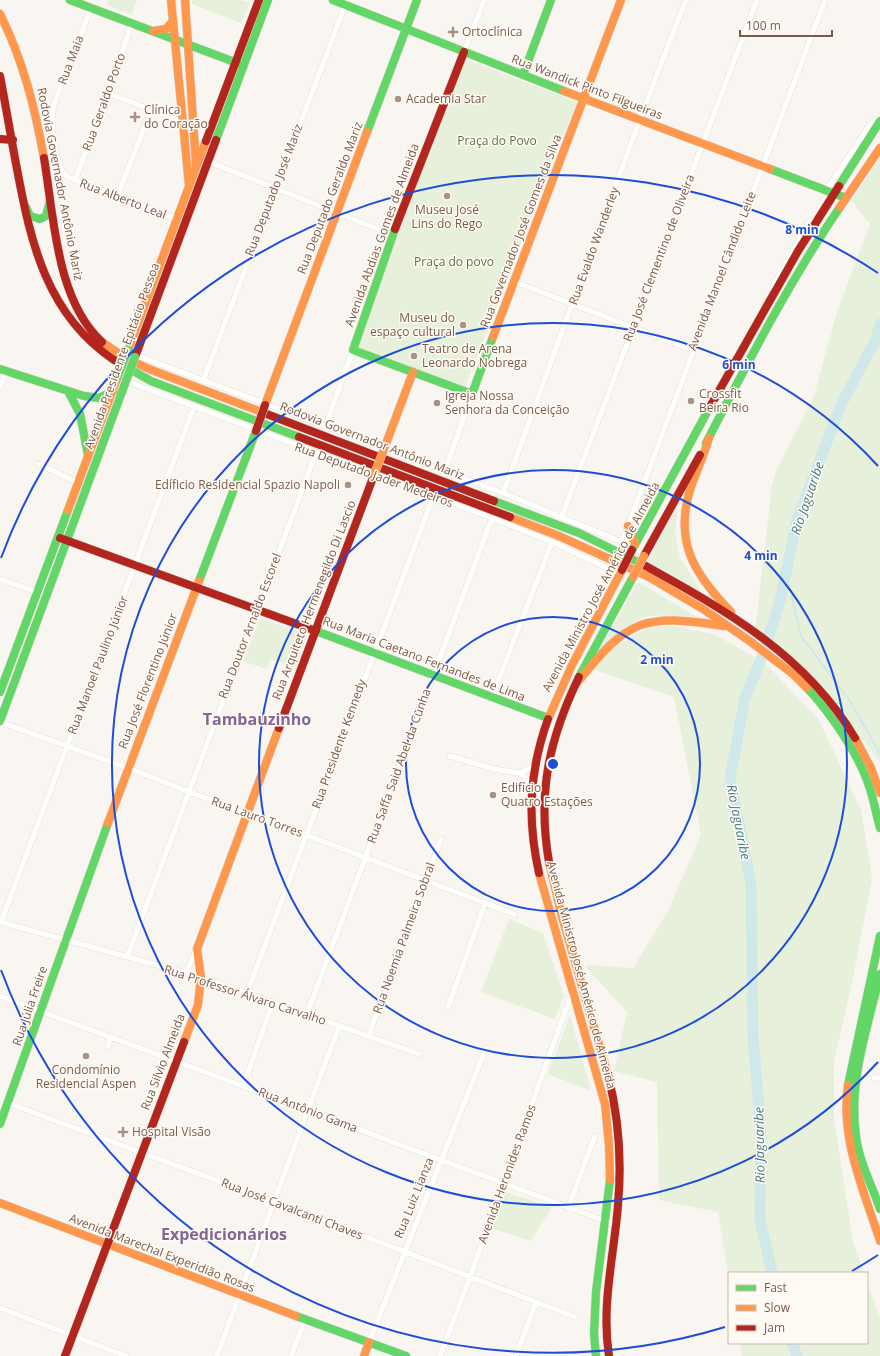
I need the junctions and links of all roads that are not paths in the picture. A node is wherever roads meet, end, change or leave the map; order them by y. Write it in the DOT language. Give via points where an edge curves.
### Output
graph roads {
  1 [pos="70,0"];
  2 [pos="171,0"];
  3 [pos="185,0"];
  4 [pos="259,0"];
  5 [pos="268,0"];
  6 [pos="333,0"];
  7 [pos="418,0"];
  8 [pos="484,0"];
  9 [pos="551,0"];
  10 [pos="621,0"];
  11 [pos="686,0"];
  12 [pos="756,0"];
  13 [pos="825,0"];
  14 [pos="346,2"];
  15 [pos="91,8"];
  16 [pos="0,14"];
  17 [pos="173,21"];
  18 [pos="132,23"];
  19 [pos="406,29"];
  20 [pos="153,31"];
  21 [pos="175,39"];
  22 [pos="188,44"];
  23 [pos="464,52"];
  24 [pos="237,63"];
  25 [pos="523,75"];
  26 [pos="0,79"];
  27 [pos="108,93"];
  28 [pos="584,99"];
  29 [pos="151,111"];
  30 [pos="638,119"];
  31 [pos="880,120"];
  32 [pos="183,122"];
  33 [pos="0,139"];
  34 [pos="13,140"];
  35 [pos="703,144"];
  36 [pos="865,147"];
  37 [pos="880,149"];
  38 [pos="853,151"];
  39 [pos="58,159"];
  40 [pos="207,161"];
  41 [pos="762,165"];
  42 [pos="196,168"];
  43 [pos="75,180"];
  44 [pos="200,181"];
  45 [pos="275,187"];
  46 [pos="189,188"];
  47 [pos="830,191"];
  48 [pos="22,192"];
  49 [pos="50,193"];
  50 [pos="117,197"];
  51 [pos="846,198"];
  52 [pos="337,212"];
  53 [pos="177,219"];
  54 [pos="817,220"];
  55 [pos="394,235"];
  56 [pos="515,282"];
  57 [pos="573,306"];
  58 [pos="633,328"];
  59 [pos="750,336"];
  60 [pos="759,342"];
  61 [pos="352,350"];
  62 [pos="692,350"];
  63 [pos="135,356"];
  64 [pos="3,370"];
  65 [pos="413,372"];
  66 [pos="126,381"];
  67 [pos="203,381"];
  68 [pos="0,387"];
  69 [pos="69,392"];
  70 [pos="113,392"];
  71 [pos="472,394"];
  72 [pos="265,405"];
  73 [pos="194,406"];
  74 [pos="325,427"];
  75 [pos="256,431"];
  76 [pos="709,438"];
  77 [pos="384,449"];
  78 [pos="316,453"];
  79 [pos="88,455"];
  80 [pos="39,464"];
  81 [pos="445,472"];
  82 [pos="374,475"];
  83 [pos="78,483"];
  84 [pos="503,493"];
  85 [pos="433,497"];
  86 [pos="562,516"];
  87 [pos="492,518"];
  88 [pos="628,526"];
  89 [pos="57,538"];
  90 [pos="66,540"];
  91 [pos="552,542"];
  92 [pos="622,542"];
  93 [pos="634,545"];
  94 [pos="136,565"];
  95 [pos="621,572"];
  96 [pos="0,579"];
  97 [pos="197,588"];
  98 [pos="37,592"];
  99 [pos="256,609"];
  100 [pos="746,626"];
  101 [pos="729,627"];
  102 [pos="315,631"];
  103 [pos="373,652"];
  104 [pos="433,675"];
  105 [pos="577,684"];
  106 [pos="0,692"];
  107 [pos="492,697"];
  108 [pos="548,718"];
  109 [pos="0,721"];
  110 [pos="66,747"];
  111 [pos="450,756"];
  112 [pos="534,766"];
  113 [pos="128,768"];
  114 [pos="520,773"];
  115 [pos="532,784"];
  116 [pos="188,790"];
  117 [pos="880,793"];
  118 [pos="246,814"];
  119 [pos="880,828"];
  120 [pos="306,835"];
  121 [pos="441,839"];
  122 [pos="365,858"];
  123 [pos="425,880"];
  124 [pos="485,904"];
  125 [pos="514,914"];
  126 [pos="0,922"];
  127 [pos="880,936"];
  128 [pos="65,941"];
  129 [pos="197,949"];
  130 [pos="127,958"];
  131 [pos="186,973"];
  132 [pos="880,974"];
  133 [pos="201,977"];
  134 [pos="247,992"];
  135 [pos="572,992"];
  136 [pos="0,996"];
  137 [pos="273,1002"];
  138 [pos="448,1007"];
  139 [pos="42,1012"];
  140 [pos="307,1014"];
  141 [pos="339,1026"];
  142 [pos="111,1037"];
  143 [pos="368,1037"];
  144 [pos="108,1046"];
  145 [pos="486,1048"];
  146 [pos="419,1054"];
  147 [pos="176,1060"];
  148 [pos="243,1086"];
  149 [pos="8,1103"];
  150 [pos="308,1111"];
  151 [pos="0,1124"];
  152 [pos="595,1136"];
  153 [pos="140,1152"];
  154 [pos="441,1161"];
  155 [pos="503,1184"];
  156 [pos="275,1202"];
  157 [pos="0,1203"];
  158 [pos="568,1208"];
  159 [pos="880,1210"];
  160 [pos="606,1222"];
  161 [pos="616,1225"];
  162 [pos="880,1241"];
  163 [pos="106,1244"];
  164 [pos="405,1252"];
  165 [pos="470,1277"];
  166 [pos="238,1295"];
  167 [pos="536,1302"];
  168 [pos="0,1308"];
  169 [pos="575,1317"];
  170 [pos="305,1320"];
  171 [pos="73,1336"];
  172 [pos="369,1342"];
  173 [pos="65,1356"];
  174 [pos="126,1356"];
  175 [pos="217,1356"];
  176 [pos="291,1356"];
  177 [pos="364,1356"];
  178 [pos="406,1356"];
  179 [pos="440,1356"];
  180 [pos="516,1356"];
  181 [pos="596,1356"];
  182 [pos="609,1356"];
  1 -- 15 [label="main road"];
  2 -- 17 [label="main road"];
  3 -- 22 [label="main road"];
  4 -- 24 [label="main road, Avenida Presidente Epitácio Pessoa"];
  5 -- 40 [label="main road, Avenida Presidente Epitácio Pessoa"];
  6 -- 14 [label="main road, Rua Wandick Pinto Filgueiras"];
  7 -- 19 [label="main road, Rua Deputado Geraldo Mariz"];
  8 -- 23 [label="street"];
  9 -- 25 [label="main road"];
  10 -- 28 [label="main road, Rua Governador José Gomes da Silva"];
  11 -- 30 [label="street, Rua Evaldo Wanderley"];
  12 -- 35 [label="street, Rua José Clementino de Oliveira"];
  13 -- 41 [label="street, Avenida Manoel Cândido Leite"];
  14 -- 19 [label="main road, Rua Wandick Pinto Filgueiras"];
  14 -- 45 [label="street, Rua Deputado José Mariz"];
  15 -- 18 [label="main road"];
  15 -- 39 [label="street, Rua Maia" via="54,104 51,119"];
  16 -- 49 [label="main road, Rodovia Governador Antônio Mariz" via="19,51 26,75"];
  17 -- 20 [label="main road" via="166,29"];
  17 -- 21 [label="main road"];
  18 -- 20 [label="main road"];
  18 -- 27 [label="street, Rua Geraldo Porto"];
  19 -- 23 [label="main road, Rua Wandick Pinto Filgueiras"];
  19 -- 52 [label="main road, Rua Deputado Geraldo Mariz"];
  20 -- 21 [label="main road"];
  21 -- 22 [label="main road"];
  21 -- 32 [label="main road"];
  22 -- 24 [label="main road"];
  22 -- 42 [label="main road"];
  23 -- 25 [label="main road, Rua Wandick Pinto Filgueiras"];
  23 -- 55 [label="main road, Avenida Abdias Gomes de Almeida"];
  24 -- 42 [label="main road, Avenida Presidente Epitácio Pessoa"];
  25 -- 28 [label="main road, Rua Wandick Pinto Filgueiras"];
  26 -- 34 [label="main road, Rodovia Governador Antônio Mariz"];
  27 -- 29 [label="street"];
  27 -- 43 [label="street, Rua Geraldo Porto"];
  28 -- 30 [label="main road, Rua Wandick Pinto Filgueiras"];
  28 -- 56 [label="main road, Rua Governador José Gomes da Silva"];
  29 -- 32 [label="street"];
  29 -- 50 [label="street"];
  30 -- 35 [label="main road, Rua Wandick Pinto Filgueiras"];
  30 -- 57 [label="street, Rua Evaldo Wanderley"];
  31 -- 36 [label="main road, Avenida Ministro José Américo de Almeida"];
  31 -- 38 [label="street" via="875,120 870,125"];
  32 -- 46 [label="main road"];
  33 -- 34 [label="main road"];
  34 -- 48 [label="main road, Rodovia Governador Antônio Mariz"];
  35 -- 41 [label="main road, Rua Wandick Pinto Filgueiras"];
  35 -- 58 [label="street, Rua José Clementino de Oliveira"];
  36 -- 38 [label="street"];
  36 -- 47 [label="main road, Avenida Ministro José Américo de Almeida"];
  37 -- 51 [label="main road, Avenida Ministro José Américo de Almeida"];
  38 -- 47 [label="street"];
  39 -- 43 [label="street, Rua Alberto Leal" via="64,175"];
  40 -- 44 [label="main road, Avenida Presidente Epitácio Pessoa"];
  40 -- 45 [label="street"];
  41 -- 47 [label="main road, Rua Wandick Pinto Filgueiras"];
  41 -- 62 [label="street, Avenida Manoel Cândido Leite"];
  42 -- 44 [label="main road"];
  42 -- 46 [label="main road, Avenida Presidente Epitácio Pessoa"];
  43 -- 50 [label="street, Rua Alberto Leal"];
  44 -- 63 [label="main road, Avenida Presidente Epitácio Pessoa"];
  45 -- 52 [label="street"];
  45 -- 67 [label="street, Rua Deputado José Mariz"];
  46 -- 53 [label="main road, Avenida Presidente Epitácio Pessoa"];
  47 -- 51 [label="main road"];
  47 -- 54 [label="main road, Avenida Ministro José Américo de Almeida"];
  48 -- 49 [label="main road" via="28,212 32,218 37,219 43,218 47,213"];
  48 -- 101 [label="main road, Rodovia Governador Antônio Mariz" via="33,244 52,289 83,334 122,367 151,381 559,536 649,577"];
  49 -- 100 [label="main road, Rodovia Governador Antônio Mariz" via="60,255 73,302 90,330 113,351 149,369 606,544"];
  50 -- 53 [label="street, Rua Alberto Leal"];
  51 -- 60 [label="main road, Avenida Ministro José Américo de Almeida" via="807,256"];
  52 -- 55 [label="street"];
  52 -- 72 [label="main road, Rua Deputado Geraldo Mariz"];
  53 -- 70 [label="main road, Avenida Presidente Epitácio Pessoa, bridge"];
  54 -- 59 [label="main road, Avenida Ministro José Américo de Almeida"];
  54 -- 93 [label="street" via="809,222"];
  55 -- 61 [label="main road, Avenida Abdias Gomes de Almeida"];
  56 -- 57 [label="street"];
  56 -- 71 [label="main road, Rua Governador José Gomes da Silva"];
  57 -- 58 [label="street"];
  57 -- 84 [label="street, Rua Evaldo Wanderley"];
  58 -- 62 [label="street"];
  58 -- 86 [label="street, Rua José Clementino de Oliveira"];
  59 -- 60 [label="main road"];
  59 -- 93 [label="main road, Avenida Ministro José Américo de Almeida"];
  60 -- 76 [label="main road, Avenida Ministro José Américo de Almeida"];
  61 -- 65 [label="main road"];
  61 -- 74 [label="street, Avenida Abdias Gomes de Almeida"];
  62 -- 88 [label="street, Avenida Manoel Cândido Leite"];
  63 -- 66 [label="main road, Avenida Presidente Epitácio Pessoa, bridge"];
  63 -- 67 [label="street"];
  64 -- 68 [label="street"];
  64 -- 69 [label="main road"];
  65 -- 71 [label="main road"];
  65 -- 77 [label="main road, Rua Arquiteto Hermenegildo Di Lascio"];
  66 -- 73 [label="street, Rua Deputado Jader Medeiros"];
  66 -- 90 [label="main road, Avenida Presidente Epitácio Pessoa"];
  67 -- 72 [label="street"];
  69 -- 70 [label="main road" via="99,398"];
  69 -- 79 [label="main road" via="80,412"];
  70 -- 79 [label="main road, Avenida Presidente Epitácio Pessoa"];
  71 -- 81 [label="street, Rua Governador José Gomes da Silva"];
  72 -- 74 [label="street"];
  72 -- 75 [label="main road, Rua Deputado Geraldo Mariz, bridge"];
  73 -- 75 [label="street, Rua Deputado Jader Medeiros"];
  73 -- 94 [label="street, Rua Manoel Paulino Júnior"];
  74 -- 77 [label="street"];
  75 -- 78 [label="street, Rua Deputado Jader Medeiros"];
  75 -- 97 [label="main road, Rua José Florentino Júnior"];
  76 -- 100 [label="main road" via="685,505 684,538 691,562 707,588"];
  76 -- 105 [label="main road, Avenida Ministro José Américo de Almeida, bridge"];
  77 -- 81 [label="street"];
  77 -- 82 [label="main road, Rua Arquiteto Hermenegildo Di Lascio, bridge"];
  78 -- 82 [label="street, Rua Deputado Jader Medeiros"];
  78 -- 99 [label="street, Rua Doutor Arnaldo Escorel"];
  79 -- 83 [label="main road, Avenida Presidente Epitácio Pessoa"];
  80 -- 83 [label="street"];
  81 -- 84 [label="street"];
  82 -- 85 [label="street, Rua Deputado Jader Medeiros"];
  82 -- 102 [label="main road, Rua Arquiteto Hermenegildo Di Lascio"];
  83 -- 89 [label="main road, Avenida Presidente Epitácio Pessoa"];
  84 -- 86 [label="street"];
  85 -- 87 [label="street, Rua Deputado Jader Medeiros"];
  85 -- 103 [label="street, Rua Presidente Kennedy"];
  86 -- 92 [label="street"];
  87 -- 91 [label="street, Rua Deputado Jader Medeiros"];
  87 -- 104 [label="street, Rua Saffa Said Abel da Cunha"];
  88 -- 92 [label="street, Avenida Manoel Cândido Leite"];
  88 -- 93 [label="main road"];
  89 -- 90 [label="main road, Rua Maria Caetano Fernandes de Lima"];
  89 -- 98 [label="main road, Avenida Presidente Epitácio Pessoa"];
  90 -- 94 [label="main road, Rua Maria Caetano Fernandes de Lima"];
  90 -- 109 [label="main road, Avenida Presidente Epitácio Pessoa"];
  91 -- 95 [label="street, Rua Deputado Jader Medeiros"];
  91 -- 107 [label="street"];
  92 -- 93 [label="street"];
  93 -- 95 [label="main road, Avenida Ministro José Américo de Almeida, bridge"];
  94 -- 97 [label="main road, Rua Maria Caetano Fernandes de Lima"];
  94 -- 110 [label="street, Rua Manoel Paulino Júnior"];
  95 -- 108 [label="main road, Avenida Ministro José Américo de Almeida"];
  96 -- 98 [label="street"];
  97 -- 99 [label="main road, Rua Maria Caetano Fernandes de Lima"];
  97 -- 113 [label="main road, Rua José Florentino Júnior"];
  98 -- 106 [label="main road, Avenida Presidente Epitácio Pessoa"];
  99 -- 102 [label="main road, Rua Maria Caetano Fernandes de Lima"];
  99 -- 116 [label="street, Rua Doutor Arnaldo Escorel"];
  100 -- 117 [label="main road, Rodovia Governador Antônio Mariz" via="784,653 813,680 840,712 862,746"];
  101 -- 105 [label="main road" via="675,618 641,622 608,643"];
  101 -- 119 [label="main road, Rodovia Governador Antônio Mariz" via="793,674 817,698 860,764 869,786"];
  102 -- 103 [label="main road, Rua Maria Caetano Fernandes de Lima"];
  102 -- 118 [label="main road, Rua Arquiteto Hermenegildo Di Lascio"];
  103 -- 104 [label="main road, Rua Maria Caetano Fernandes de Lima"];
  103 -- 120 [label="street, Rua Presidente Kennedy"];
  104 -- 107 [label="main road, Rua Maria Caetano Fernandes de Lima"];
  104 -- 122 [label="street, Rua Saffa Said Abel da Cunha"];
  105 -- 161 [label="main road, Avenida Ministro José Américo de Almeida" via="549,759 542,811 544,840 552,883 616,1106 622,1164"];
  107 -- 108 [label="main road, Rua Maria Caetano Fernandes de Lima"];
  108 -- 112 [label="main road, Avenida Ministro José Américo de Almeida"];
  109 -- 110 [label="street, Rua Lauro Torres"];
  110 -- 113 [label="street, Rua Lauro Torres"];
  110 -- 126 [label="street, Rua Manoel Paulino Júnior"];
  111 -- 114 [label="street" via="494,769"];
  112 -- 114 [label="street"];
  112 -- 115 [label="main road, Avenida Ministro José Américo de Almeida"];
  113 -- 116 [label="street, Rua Lauro Torres"];
  113 -- 128 [label="main road, Rua José Florentino Júnior"];
  114 -- 115 [label="street"];
  115 -- 135 [label="main road, Avenida Ministro José Américo de Almeida" via="531,807 542,889"];
  116 -- 118 [label="street, Rua Lauro Torres"];
  116 -- 130 [label="street, Rua Doutor Arnaldo Escorel"];
  118 -- 120 [label="street, Rua Lauro Torres"];
  118 -- 129 [label="main road, Rua Arquiteto Hermenegildo Di Lascio"];
  120 -- 122 [label="street, Rua Lauro Torres"];
  120 -- 134 [label="street, Rua Presidente Kennedy"];
  121 -- 123 [label="street, Rua Noemia Palmeira Sobral"];
  122 -- 123 [label="street, Rua Lauro Torres"];
  122 -- 140 [label="street, Rua Saffa Said Abel da Cunha"];
  123 -- 124 [label="street, Rua Lauro Torres"];
  123 -- 143 [label="street, Rua Noemia Palmeira Sobral"];
  124 -- 125 [label="street, Rua Lauro Torres"];
  124 -- 138 [label="street"];
  126 -- 128 [label="street, Rua Professor Álvaro Carvalho"];
  127 -- 162 [label="main road" via="846,1101 851,1151"];
  128 -- 130 [label="street, Rua Professor Álvaro Carvalho"];
  128 -- 139 [label="main road, Rua Júlia Freire"];
  129 -- 131 [label="street, Rua Arquiteto Hermenegildo Di Lascio"];
  129 -- 133 [label="main road, Rua Arquiteto Hermenegildo Di Lascio"];
  130 -- 131 [label="street, Rua Professor Álvaro Carvalho"];
  131 -- 133 [label="street, Rua Professor Álvaro Carvalho"];
  132 -- 159 [label="main road" via="858,1067 853,1105 858,1150"];
  133 -- 134 [label="street, Rua Professor Álvaro Carvalho"];
  133 -- 147 [label="main road, Rua Silvio Almeida" via="198,1005"];
  134 -- 137 [label="street, Rua Professor Álvaro Carvalho"];
  135 -- 155 [label="street, Avenida Heronides Ramos"];
  135 -- 160 [label="main road, Avenida Ministro José Américo de Almeida" via="604,1104 609,1133 610,1187"];
  136 -- 139 [label="street, Rua Antônio Gama"];
  137 -- 140 [label="street, Rua Professor Álvaro Carvalho"];
  137 -- 148 [label="street"];
  139 -- 142 [label="street, Rua Antônio Gama"];
  139 -- 149 [label="main road, Rua Júlia Freire"];
  140 -- 141 [label="street, Rua Professor Álvaro Carvalho"];
  141 -- 143 [label="street, Rua Professor Álvaro Carvalho"];
  141 -- 150 [label="street"];
  142 -- 144 [label="street"];
  142 -- 147 [label="street, Rua Antônio Gama"];
  143 -- 146 [label="street, Rua Professor Álvaro Carvalho"];
  145 -- 154 [label="street, Rua Luiz Lianza"];
  147 -- 148 [label="street, Rua Antônio Gama"];
  147 -- 153 [label="main road, Rua Silvio Almeida"];
  148 -- 150 [label="street, Rua Antônio Gama"];
  149 -- 151 [label="main road, Rua Júlia Freire"];
  149 -- 153 [label="street, Rua José Cavalcanti Chaves"];
  150 -- 154 [label="street, Rua Antônio Gama"];
  150 -- 156 [label="street"];
  152 -- 158 [label="street"];
  153 -- 156 [label="street, Rua José Cavalcanti Chaves"];
  153 -- 163 [label="main road, Rua Silvio Almeida"];
  154 -- 155 [label="street, Rua Antônio Gama"];
  154 -- 164 [label="street, Rua Luiz Lianza"];
  155 -- 158 [label="street, Rua Antônio Gama"];
  155 -- 165 [label="street, Avenida Heronides Ramos"];
  156 -- 164 [label="street, Rua José Cavalcanti Chaves"];
  156 -- 166 [label="street"];
  157 -- 163 [label="main road, Avenida Marechal Experidião Rosas"];
  158 -- 160 [label="street, Rua Antônio Gama"];
  160 -- 161 [label="street, Rua Antônio Gama"];
  160 -- 181 [label="main road, Avenida Ministro José Américo de Almeida" via="593,1313"];
  161 -- 182 [label="main road, Avenida Ministro José Américo de Almeida" via="605,1310"];
  163 -- 166 [label="main road, Avenida Marechal Experidião Rosas"];
  163 -- 171 [label="main road, Rua Silvio Almeida"];
  164 -- 165 [label="street, Rua José Cavalcanti Chaves"];
  164 -- 172 [label="street, Rua Luiz Lianza"];
  165 -- 167 [label="street, Rua José Cavalcanti Chaves"];
  165 -- 179 [label="street, Avenida Heronides Ramos"];
  166 -- 170 [label="main road, Avenida Marechal Experidião Rosas"];
  166 -- 175 [label="street"];
  167 -- 169 [label="street, Rua José Cavalcanti Chaves"];
  167 -- 180 [label="street"];
  168 -- 171 [label="street"];
  170 -- 172 [label="main road, Avenida Marechal Experidião Rosas"];
  170 -- 176 [label="street"];
  171 -- 173 [label="main road, Rua Silvio Almeida"];
  171 -- 174 [label="street"];
  172 -- 177 [label="main road, Rua Luiz Lianza"];
  172 -- 178 [label="main road, Avenida Marechal Experidião Rosas"];
}
